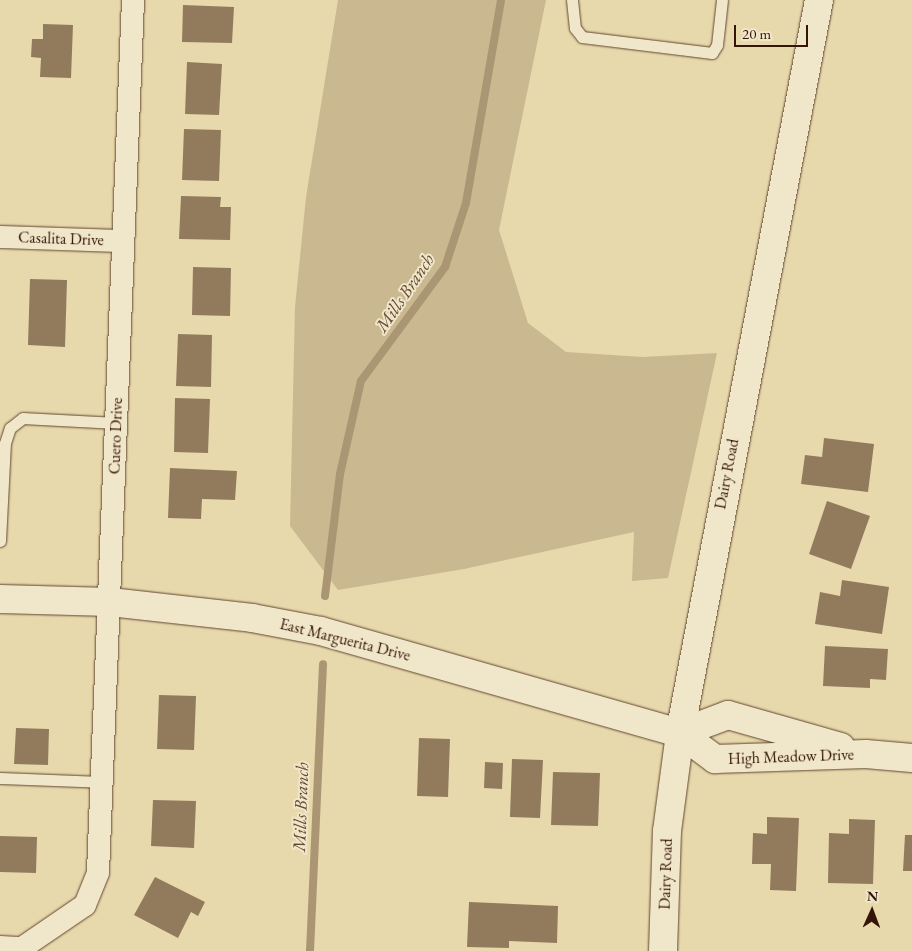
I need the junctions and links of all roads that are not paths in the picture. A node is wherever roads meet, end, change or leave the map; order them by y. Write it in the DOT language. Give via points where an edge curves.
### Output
graph roads {
  1 [pos="133,0"];
  2 [pos="572,0"];
  3 [pos="722,0"];
  4 [pos="819,0"];
  5 [pos="0,237"];
  6 [pos="123,241"];
  7 [pos="116,423"];
  8 [pos="0,541"];
  9 [pos="0,599"];
  10 [pos="110,602"];
  11 [pos="680,733"];
  12 [pos="866,754"];
  13 [pos="912,758"];
  14 [pos="0,778"];
  15 [pos="102,782"];
  16 [pos="0,947"];
  17 [pos="664,951"];
  1 -- 6 [label="street, Cuero Drive"];
  2 -- 3 [label="lane" via="575,28 582,37 712,54 717,45"];
  4 -- 11 [label="street, Dairy Road"];
  5 -- 6 [label="street, Casalita Drive"];
  6 -- 7 [label="street, Cuero Drive"];
  7 -- 8 [label="lane" via="23,418 10,428 5,444"];
  7 -- 10 [label="street, Cuero Drive"];
  9 -- 10 [label="street, East Marguerita Drive"];
  10 -- 11 [label="street, East Marguerita Drive" via="252,618 321,631"];
  10 -- 15 [label="street, Cuero Drive"];
  11 -- 12 [label="street, High Meadow Drive" via="728,715"];
  11 -- 12 [label="street, High Meadow Drive" via="715,759"];
  11 -- 17 [label="street, Dairy Road" via="667,831"];
  12 -- 13 [label="street, High Meadow Drive"];
  14 -- 15 [label="lane"];
  15 -- 16 [label="street, Cuero Drive" via="98,872 85,905 22,948"];
}
